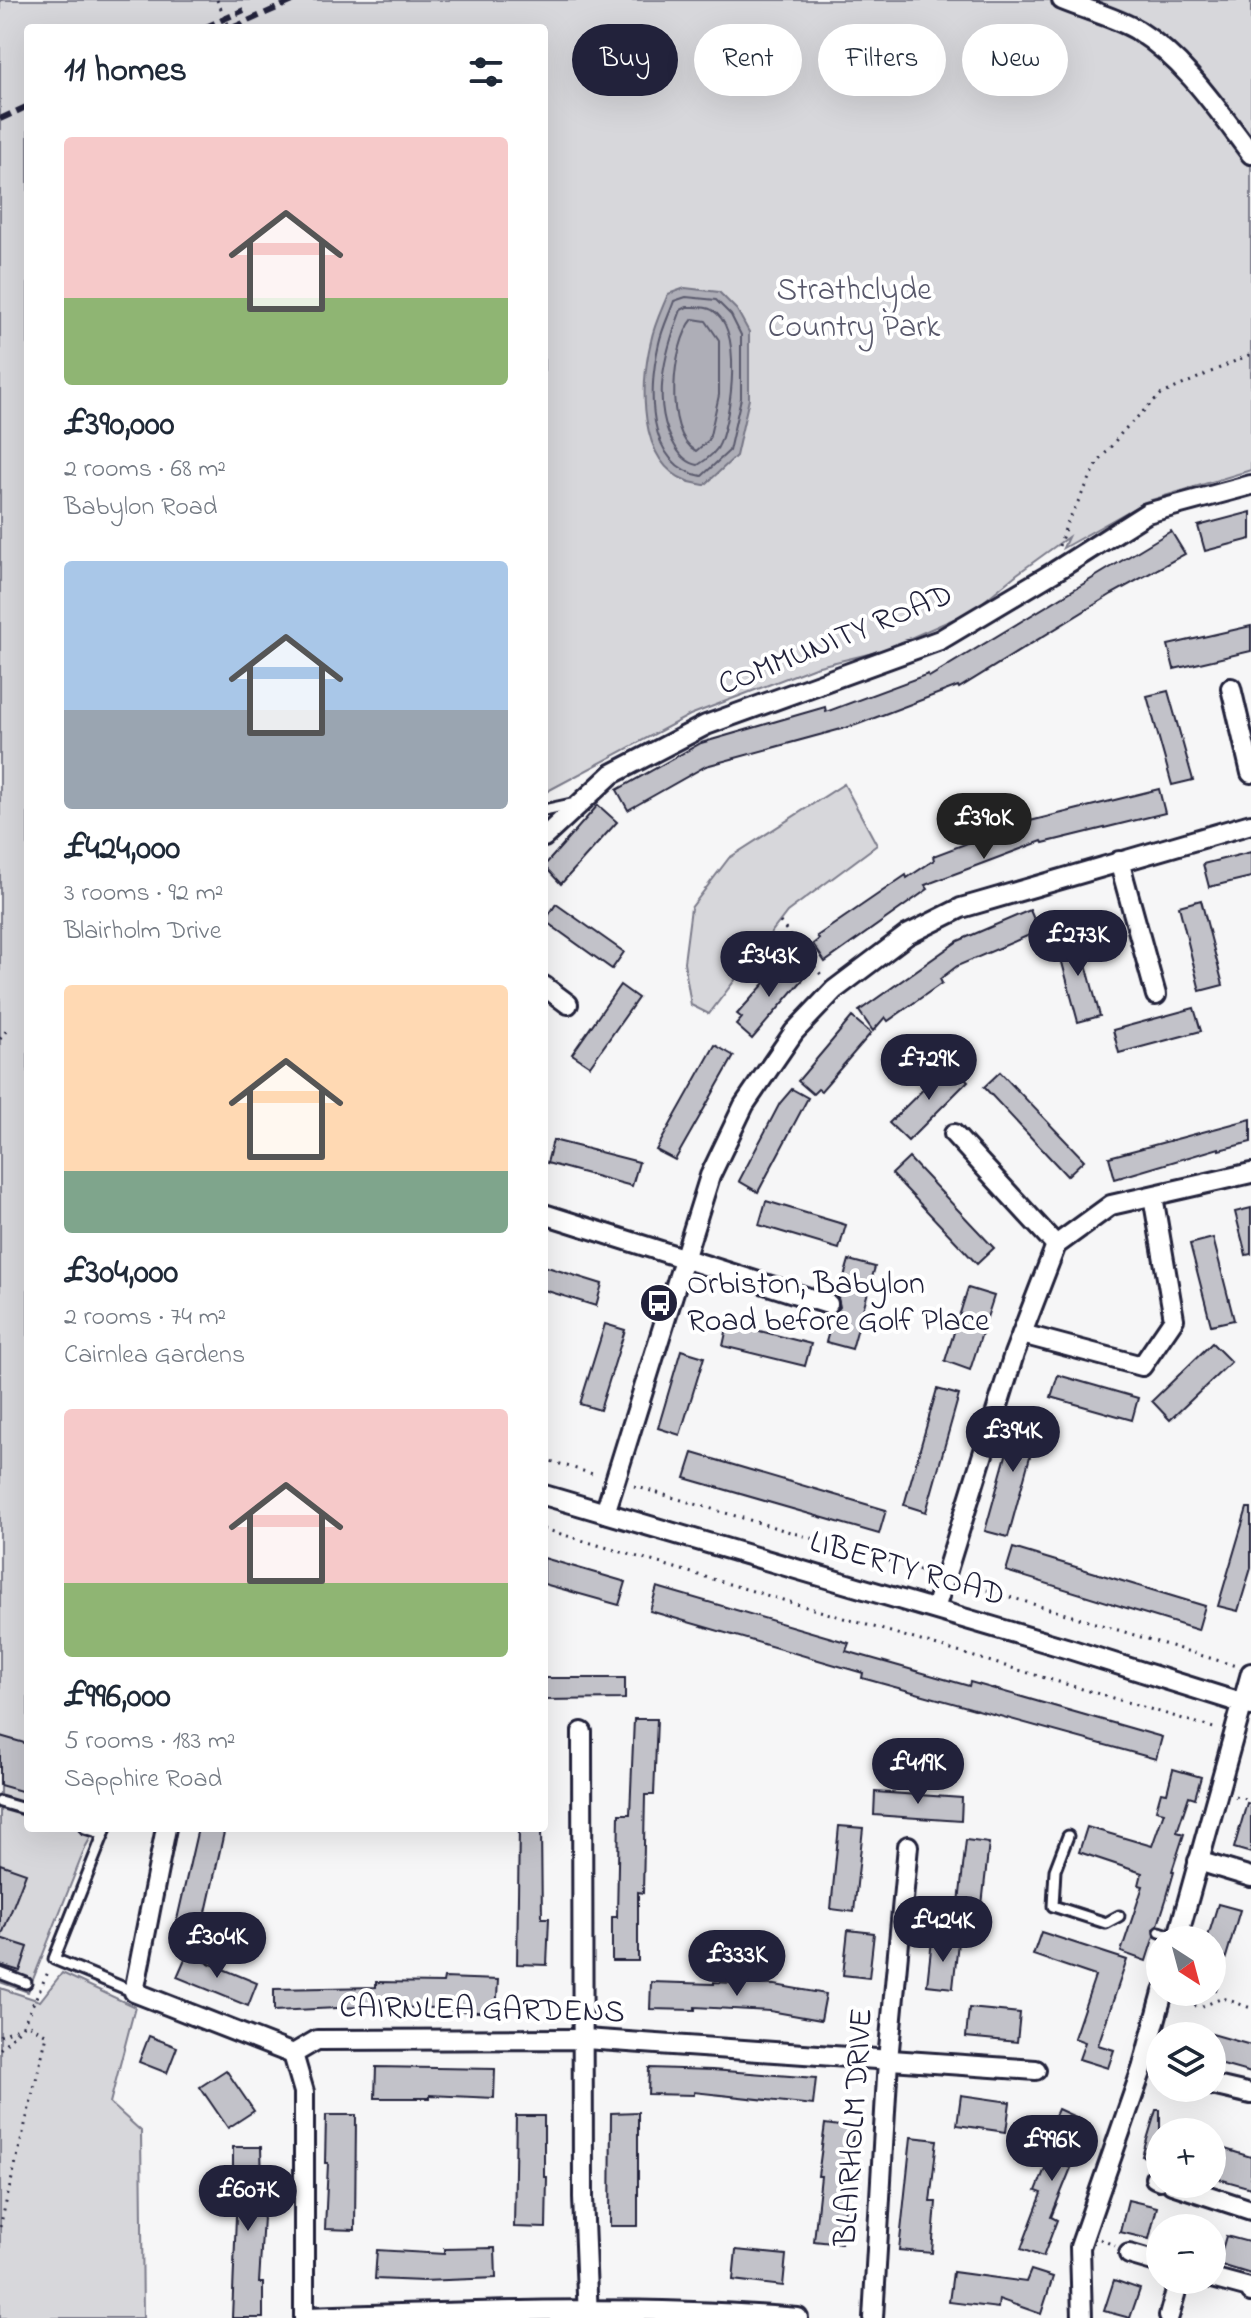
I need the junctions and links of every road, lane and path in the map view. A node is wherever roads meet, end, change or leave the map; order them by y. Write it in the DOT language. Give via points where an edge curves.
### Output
graph roads {
  1 [pos="217,0"];
  2 [pos="1062,0"];
  3 [pos="228,24"];
  4 [pos="1251,154"];
  5 [pos="1251,354"];
  6 [pos="1251,485"];
  7 [pos="1048,576"];
  8 [pos="1231,688"];
  9 [pos="1251,773"];
  10 [pos="579,803"];
  11 [pos="548,809"];
  12 [pos="1251,824"];
  13 [pos="548,833"];
  14 [pos="1119,861"];
  15 [pos="780,922"];
  16 [pos="827,983"];
  17 [pos="548,989"];
  18 [pos="1156,995"];
  19 [pos="568,1004"];
  20 [pos="7,1030"];
  21 [pos="0,1039"];
  22 [pos="954,1134"];
  23 [pos="1251,1173"];
  24 [pos="1153,1196"];
  25 [pos="548,1215"];
  26 [pos="1056,1245"];
  27 [pos="685,1258"];
  28 [pos="828,1304"];
  29 [pos="1022,1334"];
  30 [pos="548,1460"];
  31 [pos="615,1481"];
  32 [pos="548,1496"];
  33 [pos="605,1513"];
  34 [pos="548,1530"];
  35 [pos="945,1577"];
  36 [pos="935,1609"];
  37 [pos="1243,1669"];
  38 [pos="1248,1705"];
  39 [pos="582,1732"];
  40 [pos="1235,1735"];
  41 [pos="0,1802"];
  42 [pos="24,1809"];
  43 [pos="105,1832"];
  44 [pos="165,1832"];
  45 [pos="1068,1836"];
  46 [pos="908,1846"];
  47 [pos="1198,1861"];
  48 [pos="1251,1877"];
  49 [pos="1119,1916"];
  50 [pos="1175,1926"];
  51 [pos="54,1959"];
  52 [pos="0,1973"];
  53 [pos="26,1983"];
  54 [pos="134,1992"];
  55 [pos="1226,1999"];
  56 [pos="1251,2008"];
  57 [pos="23,2024"];
  58 [pos="0,2036"];
  59 [pos="585,2039"];
  60 [pos="0,2049"];
  61 [pos="293,2054"];
  62 [pos="888,2060"];
  63 [pos="1036,2070"];
  64 [pos="1146,2083"];
  65 [pos="1226,2088"];
  66 [pos="1251,2094"];
  67 [pos="1214,2198"];
  68 [pos="1251,2210"];
  69 [pos="0,2227"];
  70 [pos="1086,2232"];
  71 [pos="1129,2254"];
  72 [pos="1146,2259"];
  73 [pos="1226,2282"];
  74 [pos="1251,2292"];
  75 [pos="1175,2294"];
  76 [pos="588,2314"];
  77 [pos="1169,2316"];
  78 [pos="304,2317"];
  79 [pos="798,2318"];
  80 [pos="873,2318"];
  81 [pos="1082,2318"];
  1 -- 3 [label="path, bridge"];
  2 -- 4 [label="street" via="1136,30 1175,61"];
  5 -- 7 [label="path" via="1160,395 1123,431 1098,463 1067,523"];
  6 -- 7 [label="street, COMMUNITY ROAD" via="1147,513"];
  7 -- 10 [label="street, COMMUNITY ROAD" via="940,640 706,725 612,774"];
  8 -- 9 [label="street"];
  10 -- 11 [label="lane"];
  10 -- 13 [label="street, COMMUNITY ROAD"];
  12 -- 14 [label="street"];
  14 -- 18 [label="street"];
  14 -- 27 [label="street" via="961,908 907,935 834,990 794,1032 744,1105 710,1176"];
  15 -- 16 [label="path"];
  17 -- 19 [label="street"];
  20 -- 21 [label="path"];
  22 -- 26 [label="street"];
  23 -- 24 [label="street"];
  24 -- 26 [label="street" via="1111,1205"];
  24 -- 29 [label="street" via="1174,1319 1142,1366"];
  25 -- 27 [label="street"];
  26 -- 29 [label="street"];
  27 -- 28 [label="street"];
  27 -- 31 [label="street"];
  29 -- 35 [label="street"];
  30 -- 31 [label="path"];
  31 -- 33 [label="street"];
  31 -- 35 [label="path"];
  32 -- 33 [label="street, LIBERTY ROAD"];
  33 -- 36 [label="street, LIBERTY ROAD"];
  34 -- 40 [label="path"];
  35 -- 36 [label="street"];
  35 -- 37 [label="path"];
  36 -- 38 [label="street, LIBERTY ROAD"];
  37 -- 38 [label="street"];
  38 -- 40 [label="street"];
  39 -- 59 [label="street"];
  40 -- 47 [label="street"];
  41 -- 42 [label="lane"];
  43 -- 51 [label="lane"];
  44 -- 54 [label="street"];
  45 -- 49 [label="lane" via="1055,1870 1053,1906 1106,1923"];
  46 -- 62 [label="street, BLAIRHOLM DRIVE"];
  47 -- 48 [label="street"];
  47 -- 50 [label="street"];
  51 -- 54 [label="lane"];
  51 -- 57 [label="path"];
  52 -- 53 [label="lane"];
  54 -- 61 [label="street"];
  55 -- 56 [label="path"];
  57 -- 58 [label="path"];
  57 -- 60 [label="path"];
  57 -- 69 [label="path" via="47,2035"];
  59 -- 61 [label="street, CAIRNLEA GARDENS" via="317,2040"];
  59 -- 62 [label="street, CAIRNLEA GARDENS"];
  59 -- 76 [label="street"];
  61 -- 78 [label="street" via="304,2092"];
  62 -- 63 [label="street, CAIRNLEA GARDENS"];
  62 -- 80 [label="street, BLAIRHOLM DRIVE"];
  64 -- 70 [label="street"];
  65 -- 66 [label="street"];
  67 -- 68 [label="street"];
  70 -- 71 [label="path"];
  70 -- 81 [label="street" via="1080,2247"];
  71 -- 72 [label="street"];
  73 -- 74 [label="street"];
  75 -- 77 [label="street"];
  76 -- 78 [label="street"];
  76 -- 79 [label="street" via="732,2312"];
}
